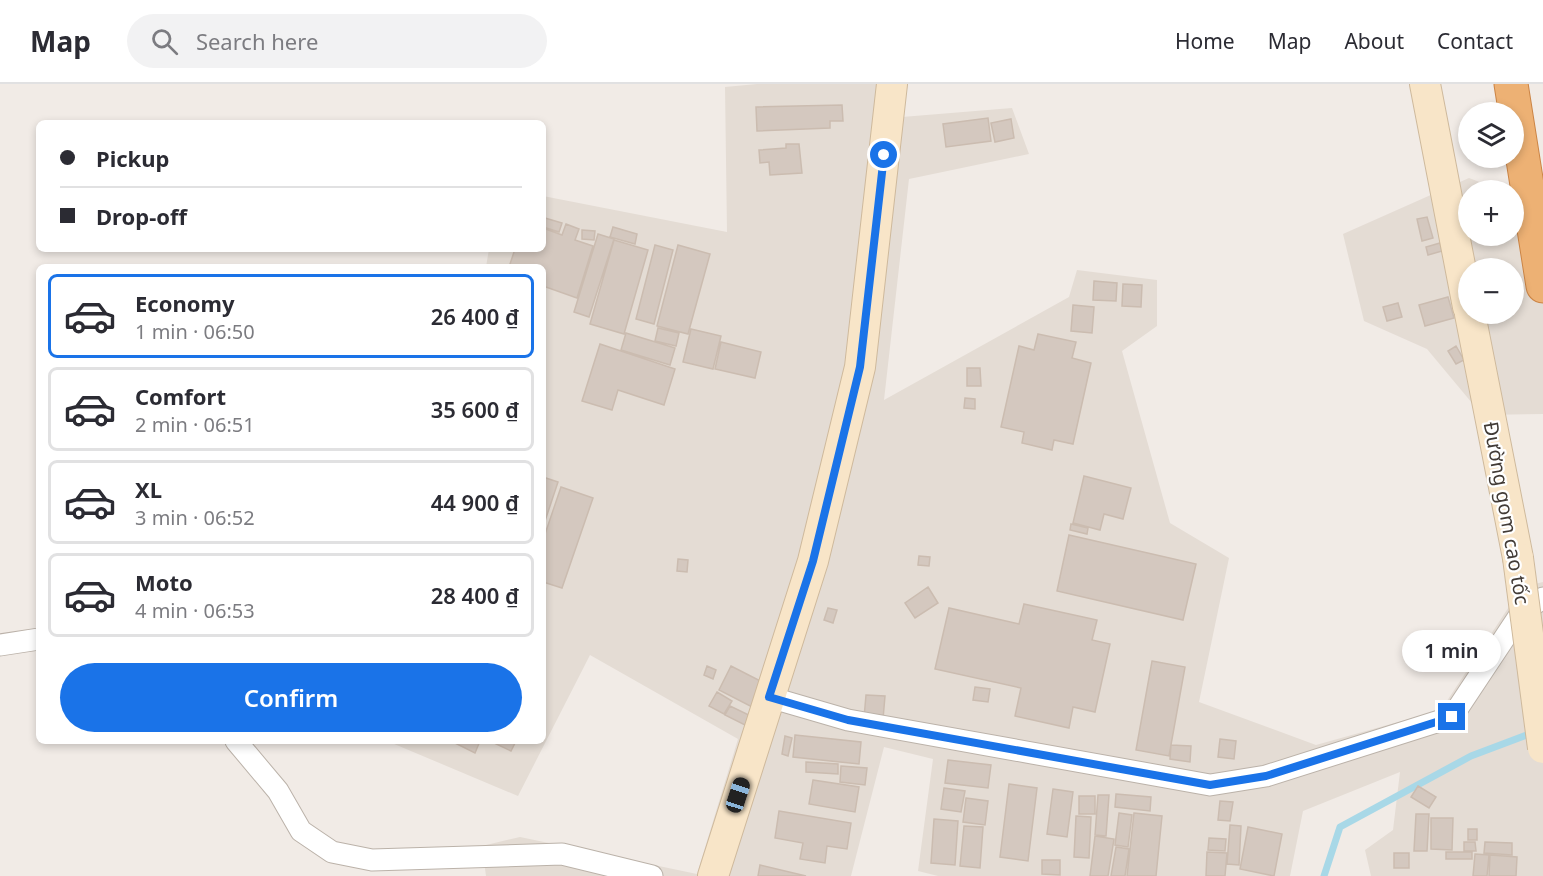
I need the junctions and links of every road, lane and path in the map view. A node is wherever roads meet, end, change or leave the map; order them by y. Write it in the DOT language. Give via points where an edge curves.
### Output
graph roads {
  1 [pos="892,84"];
  2 [pos="1425,84"];
  3 [pos="1511,84"];
  4 [pos="1459,258"];
  5 [pos="1543,285"];
  6 [pos="1472,324"];
  7 [pos="1543,598"];
  8 [pos="36,639"];
  9 [pos="0,645"];
  10 [pos="769,697"];
  11 [pos="239,744"];
  12 [pos="1543,748"];
  13 [pos="652,876"];
  14 [pos="713,876"];
  1 -- 10 [label="street" via="860,367 813,561"];
  2 -- 4 [label="street"];
  3 -- 5 [label="highway"];
  6 -- 12 [label="street, Đường gom cao tốc, bridge" via="1518,558"];
  7 -- 10 [label="street" via="1521,613 1452,717 1266,776 1210,785 848,720"];
  8 -- 9 [label="street"];
  10 -- 14 [label="street"];
  11 -- 13 [label="street" via="278,791 301,831 332,852 372,860 562,854"];
}
